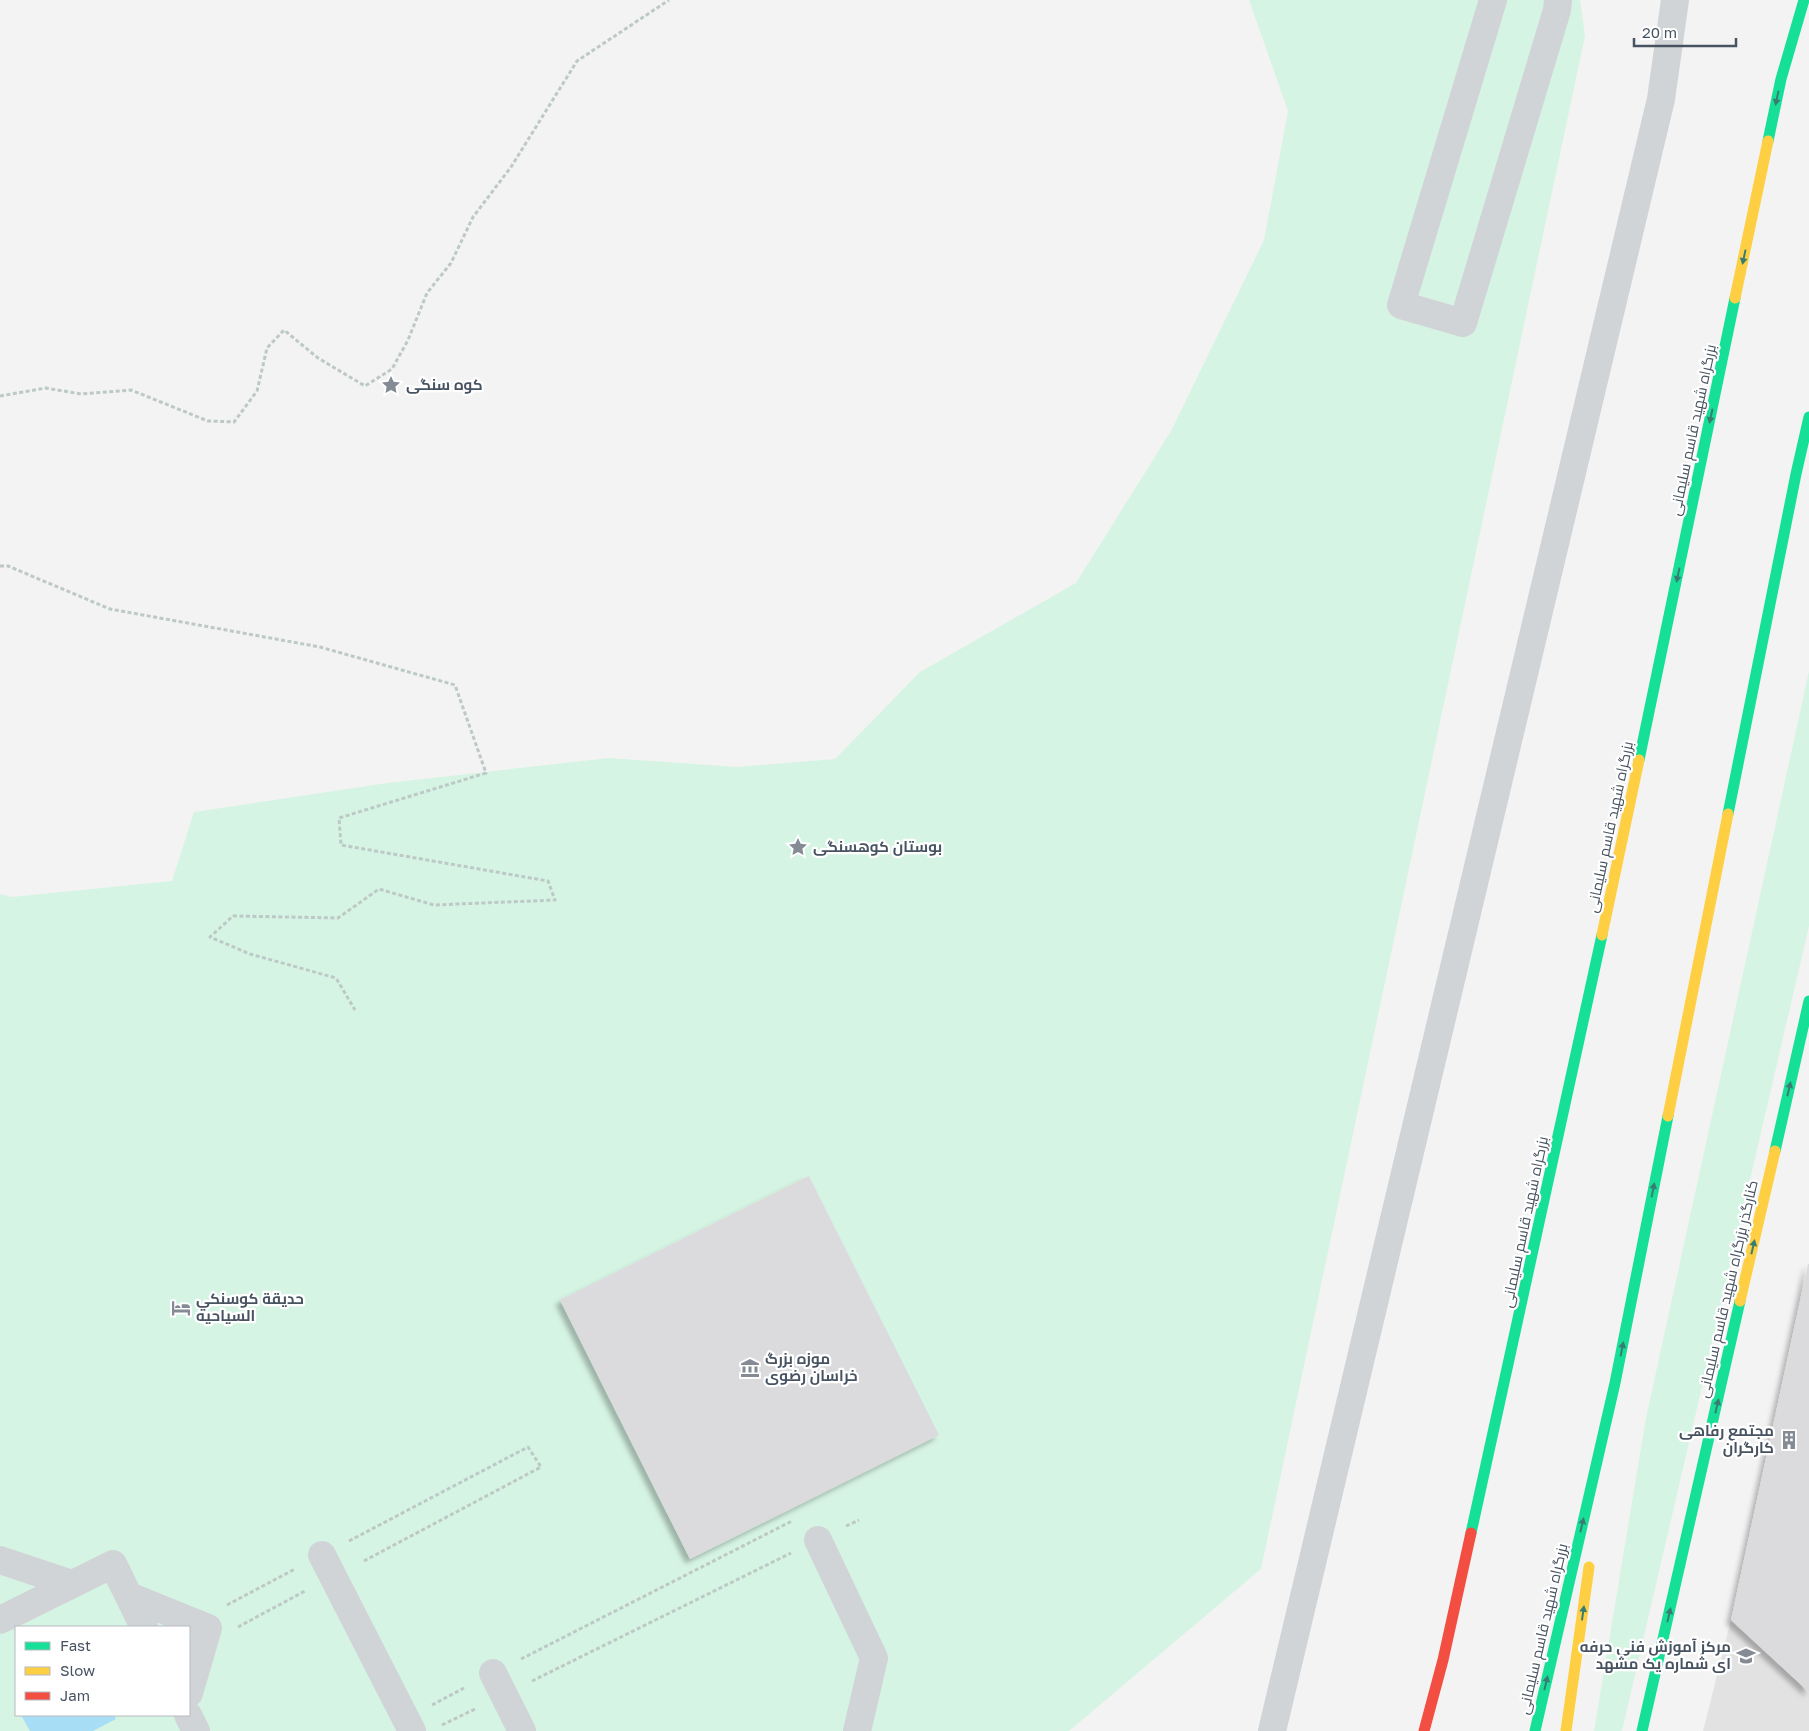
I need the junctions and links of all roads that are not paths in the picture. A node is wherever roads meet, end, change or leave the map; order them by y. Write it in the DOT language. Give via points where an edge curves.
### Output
graph roads {
  1 [pos="1493,0"];
  2 [pos="1558,0"];
  3 [pos="1675,0"];
  4 [pos="1791,0"];
  5 [pos="1804,0"];
  6 [pos="1781,79"];
  7 [pos="1809,417"];
  8 [pos="1809,1001"];
  9 [pos="1615,1383"];
  10 [pos="1596,1518"];
  11 [pos="818,1540"];
  12 [pos="1590,1557"];
  13 [pos="0,1560"];
  14 [pos="327,1566"];
  15 [pos="72,1584"];
  16 [pos="129,1596"];
  17 [pos="0,1620"];
  18 [pos="144,1626"];
  19 [pos="183,1626"];
  20 [pos="190,1630"];
  21 [pos="1443,1660"];
  22 [pos="498,1684"];
  23 [pos="190,1686"];
  24 [pos="188,1716"];
  25 [pos="409,1725"];
  26 [pos="196,1731"];
  27 [pos="522,1731"];
  28 [pos="857,1731"];
  29 [pos="1272,1731"];
  30 [pos="1424,1731"];
  31 [pos="1432,1731"];
  32 [pos="1535,1731"];
  33 [pos="1566,1731"];
  34 [pos="1642,1731"];
  1 -- 2 [label="street" via="1401,304 1463,323"];
  3 -- 29 [label="street" via="1661,99"];
  4 -- 6 [label="main road"];
  5 -- 6 [label="main road, بزرگراه شهید قاسم سلیمانی"];
  6 -- 21 [label="main road, بزرگراه شهید قاسم سلیمانی, one-way" via="1593,980"];
  9 -- 7 [label="main road, بزرگراه شهید قاسم سلیمانی, one-way"];
  34 -- 8 [label="main road, کنارگذر بزرگراه شهید قاسم سلیمانی, one-way"];
  9 -- 10 [label="main road"];
  32 -- 9 [label="main road, بزرگراه شهید قاسم سلیمانی, one-way"];
  11 -- 28 [label="street" via="874,1658"];
  33 -- 12 [label="main road, one-way"];
  13 -- 15 [label="street"];
  14 -- 25 [label="street"];
  15 -- 16 [label="street" via="113,1564"];
  15 -- 17 [label="street"];
  16 -- 18 [label="street"];
  16 -- 19 [label="street"];
  20 -- 23 [label="street" via="198,1634"];
  21 -- 30 [label="main road"];
  21 -- 31 [label="main road"];
  22 -- 27 [label="street"];
  24 -- 26 [label="street"];
}
